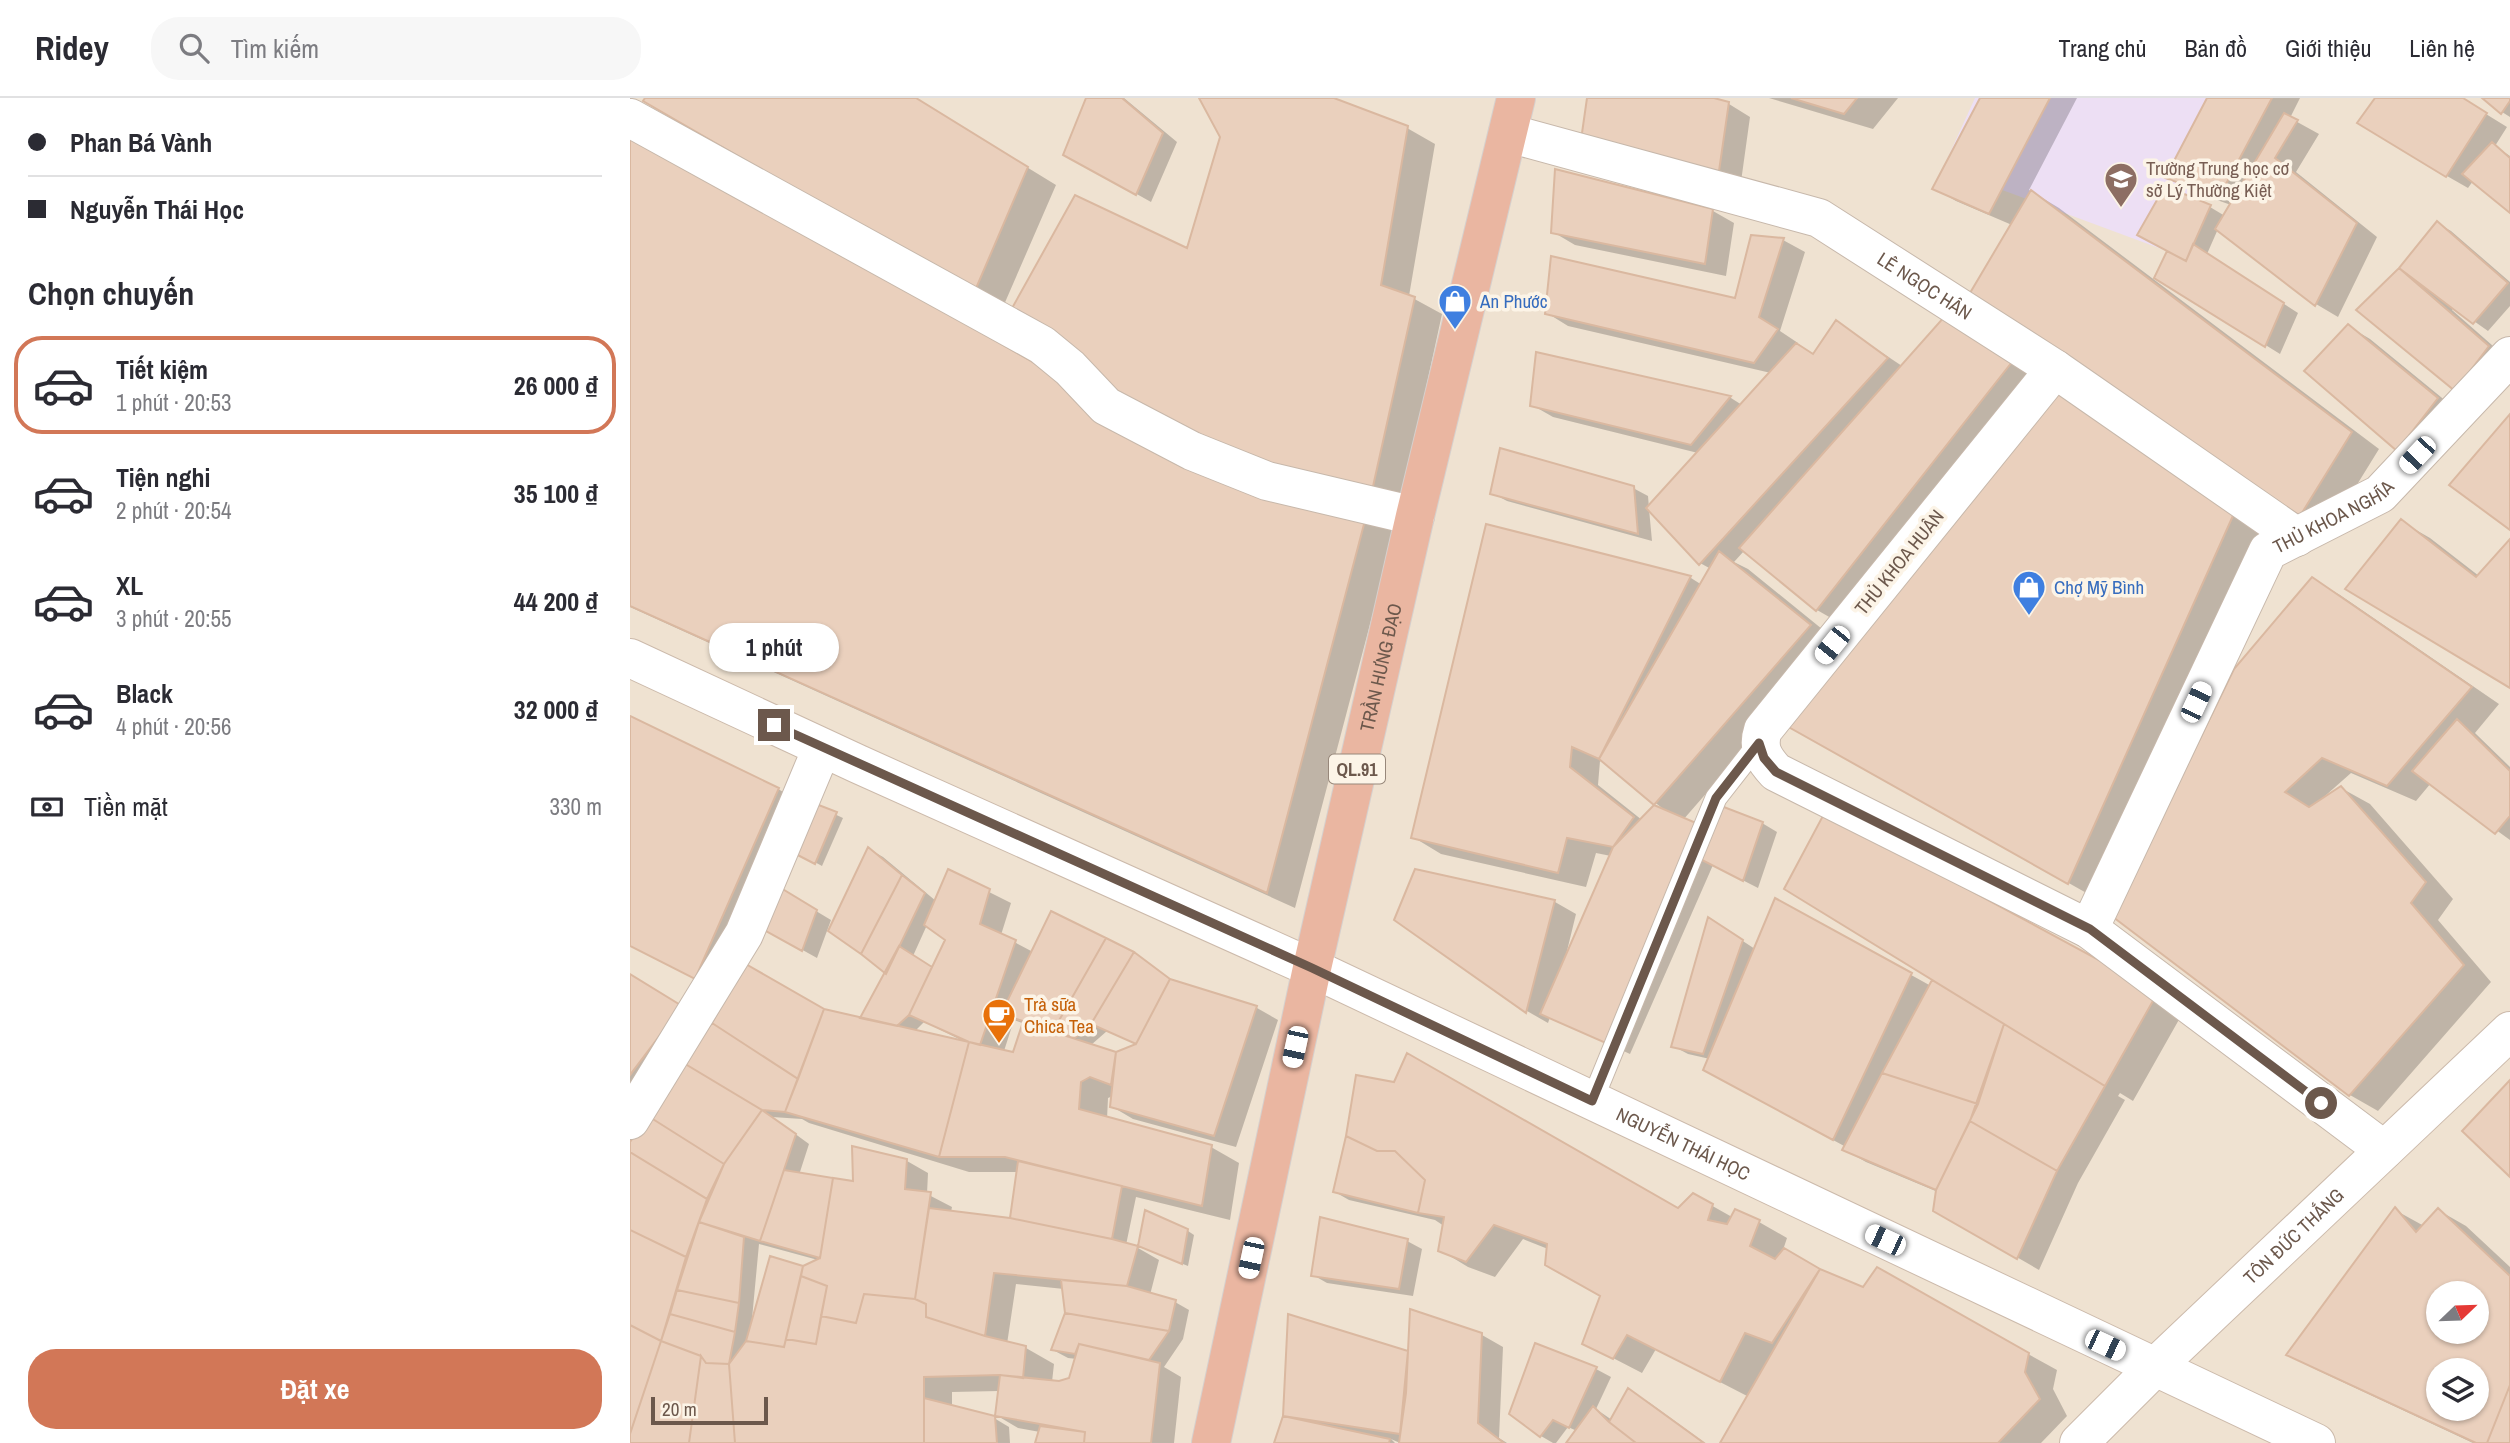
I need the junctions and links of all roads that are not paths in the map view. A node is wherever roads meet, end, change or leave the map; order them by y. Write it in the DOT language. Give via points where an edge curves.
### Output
graph roads {
  1 [pos="1512,115"];
  2 [pos="630,118"];
  3 [pos="2510,356"];
  4 [pos="2055,369"];
  5 [pos="1415,516"];
  6 [pos="2297,537"];
  7 [pos="630,658"];
  8 [pos="1759,743"];
  9 [pos="822,748"];
  10 [pos="2090,929"];
  11 [pos="1312,968"];
  12 [pos="2510,1031"];
  13 [pos="1592,1101"];
  14 [pos="630,1120"];
  15 [pos="2384,1150"];
  16 [pos="2154,1368"];
  17 [pos="1212,1443"];
  18 [pos="2079,1443"];
  19 [pos="2315,1443"];
  1 -- 4 [label="street, LÊ NGỌC HÂN" via="1819,218"];
  1 -- 5 [label="highway, TRẦN HƯNG ĐẠO / QL.91"];
  2 -- 5 [label="street" via="1042,345 1106,406 1192,451 1267,481"];
  3 -- 6 [label="street, THỦ KHOA NGHĨA" via="2380,494"];
  4 -- 6 [label="street, LÊ NGỌC HÂN"];
  4 -- 8 [label="street, THỦ KHOA HUÂN" via="1763,730"];
  5 -- 11 [label="highway, TRẦN HƯNG ĐẠO / QL.91"];
  6 -- 10 [label="street, THỦ KHOA NGHĨA" via="2268,551"];
  7 -- 9 [label="street, NGUYỄN THÁI HỌC"];
  8 -- 10 [label="street" via="1776,772"];
  8 -- 13 [label="lane, THỦ KHOA HUÂN" via="1716,798"];
  9 -- 11 [label="street, NGUYỄN THÁI HỌC"];
  9 -- 14 [label="street" via="744,934"];
  10 -- 15 [label="street"];
  11 -- 13 [label="street, NGUYỄN THÁI HỌC"];
  11 -- 17 [label="highway, TRẦN HƯNG ĐẠO / QL.91"];
  12 -- 15 [label="street, TÔN ĐỨC THẮNG"];
  13 -- 16 [label="street, NGUYỄN THÁI HỌC"];
  15 -- 16 [label="street, TÔN ĐỨC THẮNG"];
  16 -- 18 [label="street, TÔN ĐỨC THẮNG"];
  16 -- 19 [label="street, NGUYỄN THÁI HỌC"];
}
